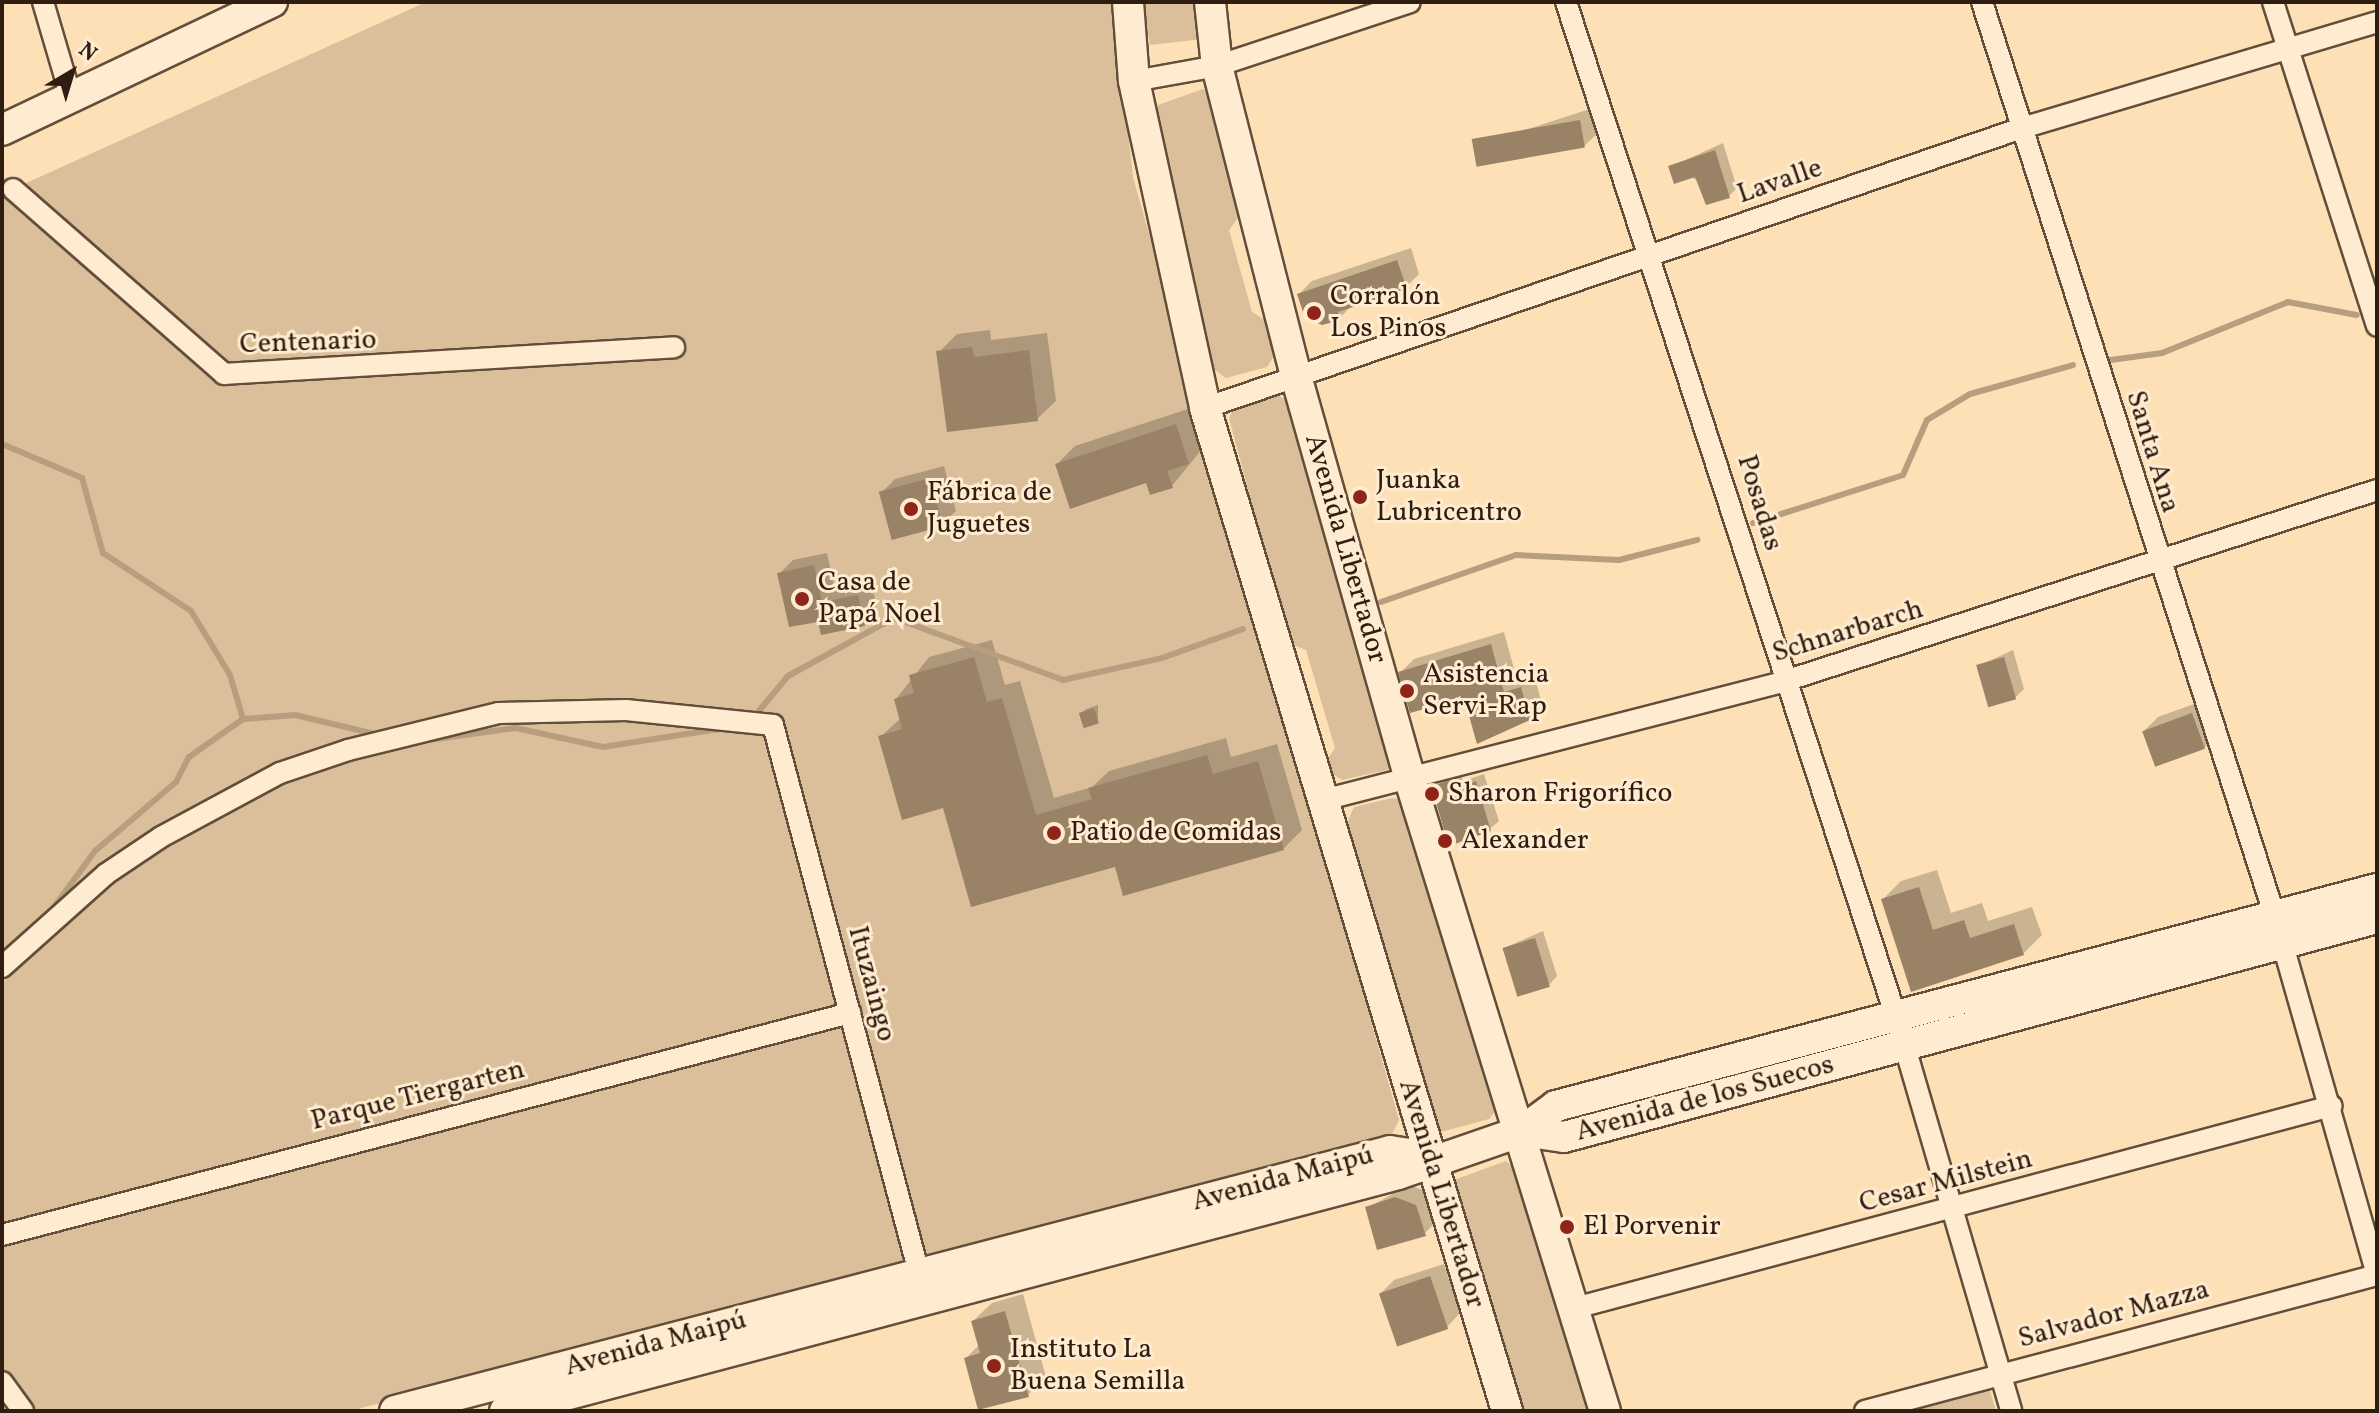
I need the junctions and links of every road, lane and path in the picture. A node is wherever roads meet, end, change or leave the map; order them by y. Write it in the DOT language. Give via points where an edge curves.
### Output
graph roads {
  1 [pos="43,2"];
  2 [pos="272,2"];
  3 [pos="1128,2"];
  4 [pos="1210,2"];
  5 [pos="1410,2"];
  6 [pos="1566,2"];
  7 [pos="1982,2"];
  8 [pos="2273,2"];
  9 [pos="2377,22"];
  10 [pos="2290,50"];
  11 [pos="1217,66"];
  12 [pos="1134,81"];
  13 [pos="71,97"];
  14 [pos="2022,128"];
  15 [pos="2,130"];
  16 [pos="13,189"];
  17 [pos="1653,256"];
  18 [pos="2377,326"];
  19 [pos="674,347"];
  20 [pos="1296,376"];
  21 [pos="1205,408"];
  22 [pos="2377,490"];
  23 [pos="2158,564"];
  24 [pos="1785,681"];
  25 [pos="1410,780"];
  26 [pos="1327,799"];
  27 [pos="2377,889"];
  28 [pos="2377,918"];
  29 [pos="2278,931"];
  30 [pos="2,967"];
  31 [pos="850,1013"];
  32 [pos="1901,1033"];
  33 [pos="2331,1106"];
  34 [pos="1522,1131"];
  35 [pos="1429,1157"];
  36 [pos="1951,1210"];
  37 [pos="2,1235"];
  38 [pos="915,1258"];
  39 [pos="2377,1275"];
  40 [pos="1575,1308"];
  41 [pos="2000,1374"];
  42 [pos="2,1382"];
  43 [pos="453,1404"];
  44 [pos="23,1411"];
  45 [pos="395,1411"];
  46 [pos="505,1411"];
  47 [pos="1507,1411"];
  48 [pos="1605,1411"];
  49 [pos="1865,1411"];
  50 [pos="2011,1411"];
  1 -- 13 [label="street"];
  2 -- 13 [label="main road"];
  3 -- 12 [label="main road, Avenida Libertador"];
  4 -- 11 [label="main road, Avenida Libertador"];
  5 -- 11 [label="street"];
  6 -- 17 [label="street, Posadas"];
  7 -- 14 [label="street, Santa Ana"];
  8 -- 10 [label="street"];
  9 -- 10 [label="street, Lavalle"];
  10 -- 14 [label="street, Lavalle"];
  10 -- 18 [label="street"];
  11 -- 12 [label="street"];
  11 -- 20 [label="main road, Avenida Libertador"];
  12 -- 21 [label="main road, Avenida Libertador"];
  13 -- 15 [label="main road"];
  14 -- 17 [label="street, Lavalle"];
  14 -- 23 [label="street, Santa Ana"];
  16 -- 19 [label="street, Centenario" via="224,374"];
  17 -- 20 [label="street, Lavalle"];
  17 -- 24 [label="street, Posadas"];
  20 -- 21 [label="street, Lavalle"];
  20 -- 25 [label="main road, Avenida Libertador"];
  21 -- 26 [label="main road, Avenida Libertador"];
  22 -- 23 [label="street, Schnarbarch"];
  23 -- 24 [label="street, Schnarbarch"];
  23 -- 29 [label="street, Santa Ana"];
  24 -- 25 [label="street, Schnarbarch"];
  24 -- 32 [label="street, Posadas"];
  25 -- 26 [label="street, Schnarbarch"];
  25 -- 34 [label="main road, Avenida Libertador"];
  26 -- 35 [label="main road, Avenida Libertador"];
  27 -- 29 [label="main road, Avenida de los Suecos"];
  28 -- 29 [label="main road, Avenida de los Suecos"];
  29 -- 32 [label="main road, Avenida de los Suecos"];
  29 -- 33 [label="street, Santa Ana"];
  30 -- 31 [label="street, Ituzaingo" via="106,874 161,837 280,773 348,750 499,713 626,710 773,725"];
  31 -- 37 [label="street, Parque Tiergarten"];
  31 -- 38 [label="street, Ituzaingo"];
  32 -- 34 [label="main road, Avenida de los Suecos" via="1564,1137"];
  32 -- 36 [label="street, Posadas"];
  33 -- 36 [label="street, Cesar Milstein"];
  33 -- 39 [label="street, Santa Ana"];
  34 -- 35 [label="main road"];
  34 -- 40 [label="main road, Avenida Libertador"];
  35 -- 43 [label="main road, Avenida Maipú" via="1390,1151"];
  35 -- 46 [label="main road, Avenida Maipú" via="1398,1174"];
  35 -- 47 [label="main road, Avenida Libertador"];
  36 -- 40 [label="street, Cesar Milstein"];
  36 -- 41 [label="street, Posadas"];
  39 -- 41 [label="street, Salvador Mazza"];
  40 -- 48 [label="main road, Avenida Libertador"];
  41 -- 49 [label="street, Salvador Mazza"];
  41 -- 50 [label="street, Posadas"];
  42 -- 44 [label="street"];
  43 -- 45 [label="main road, Avenida Maipú"];
}
